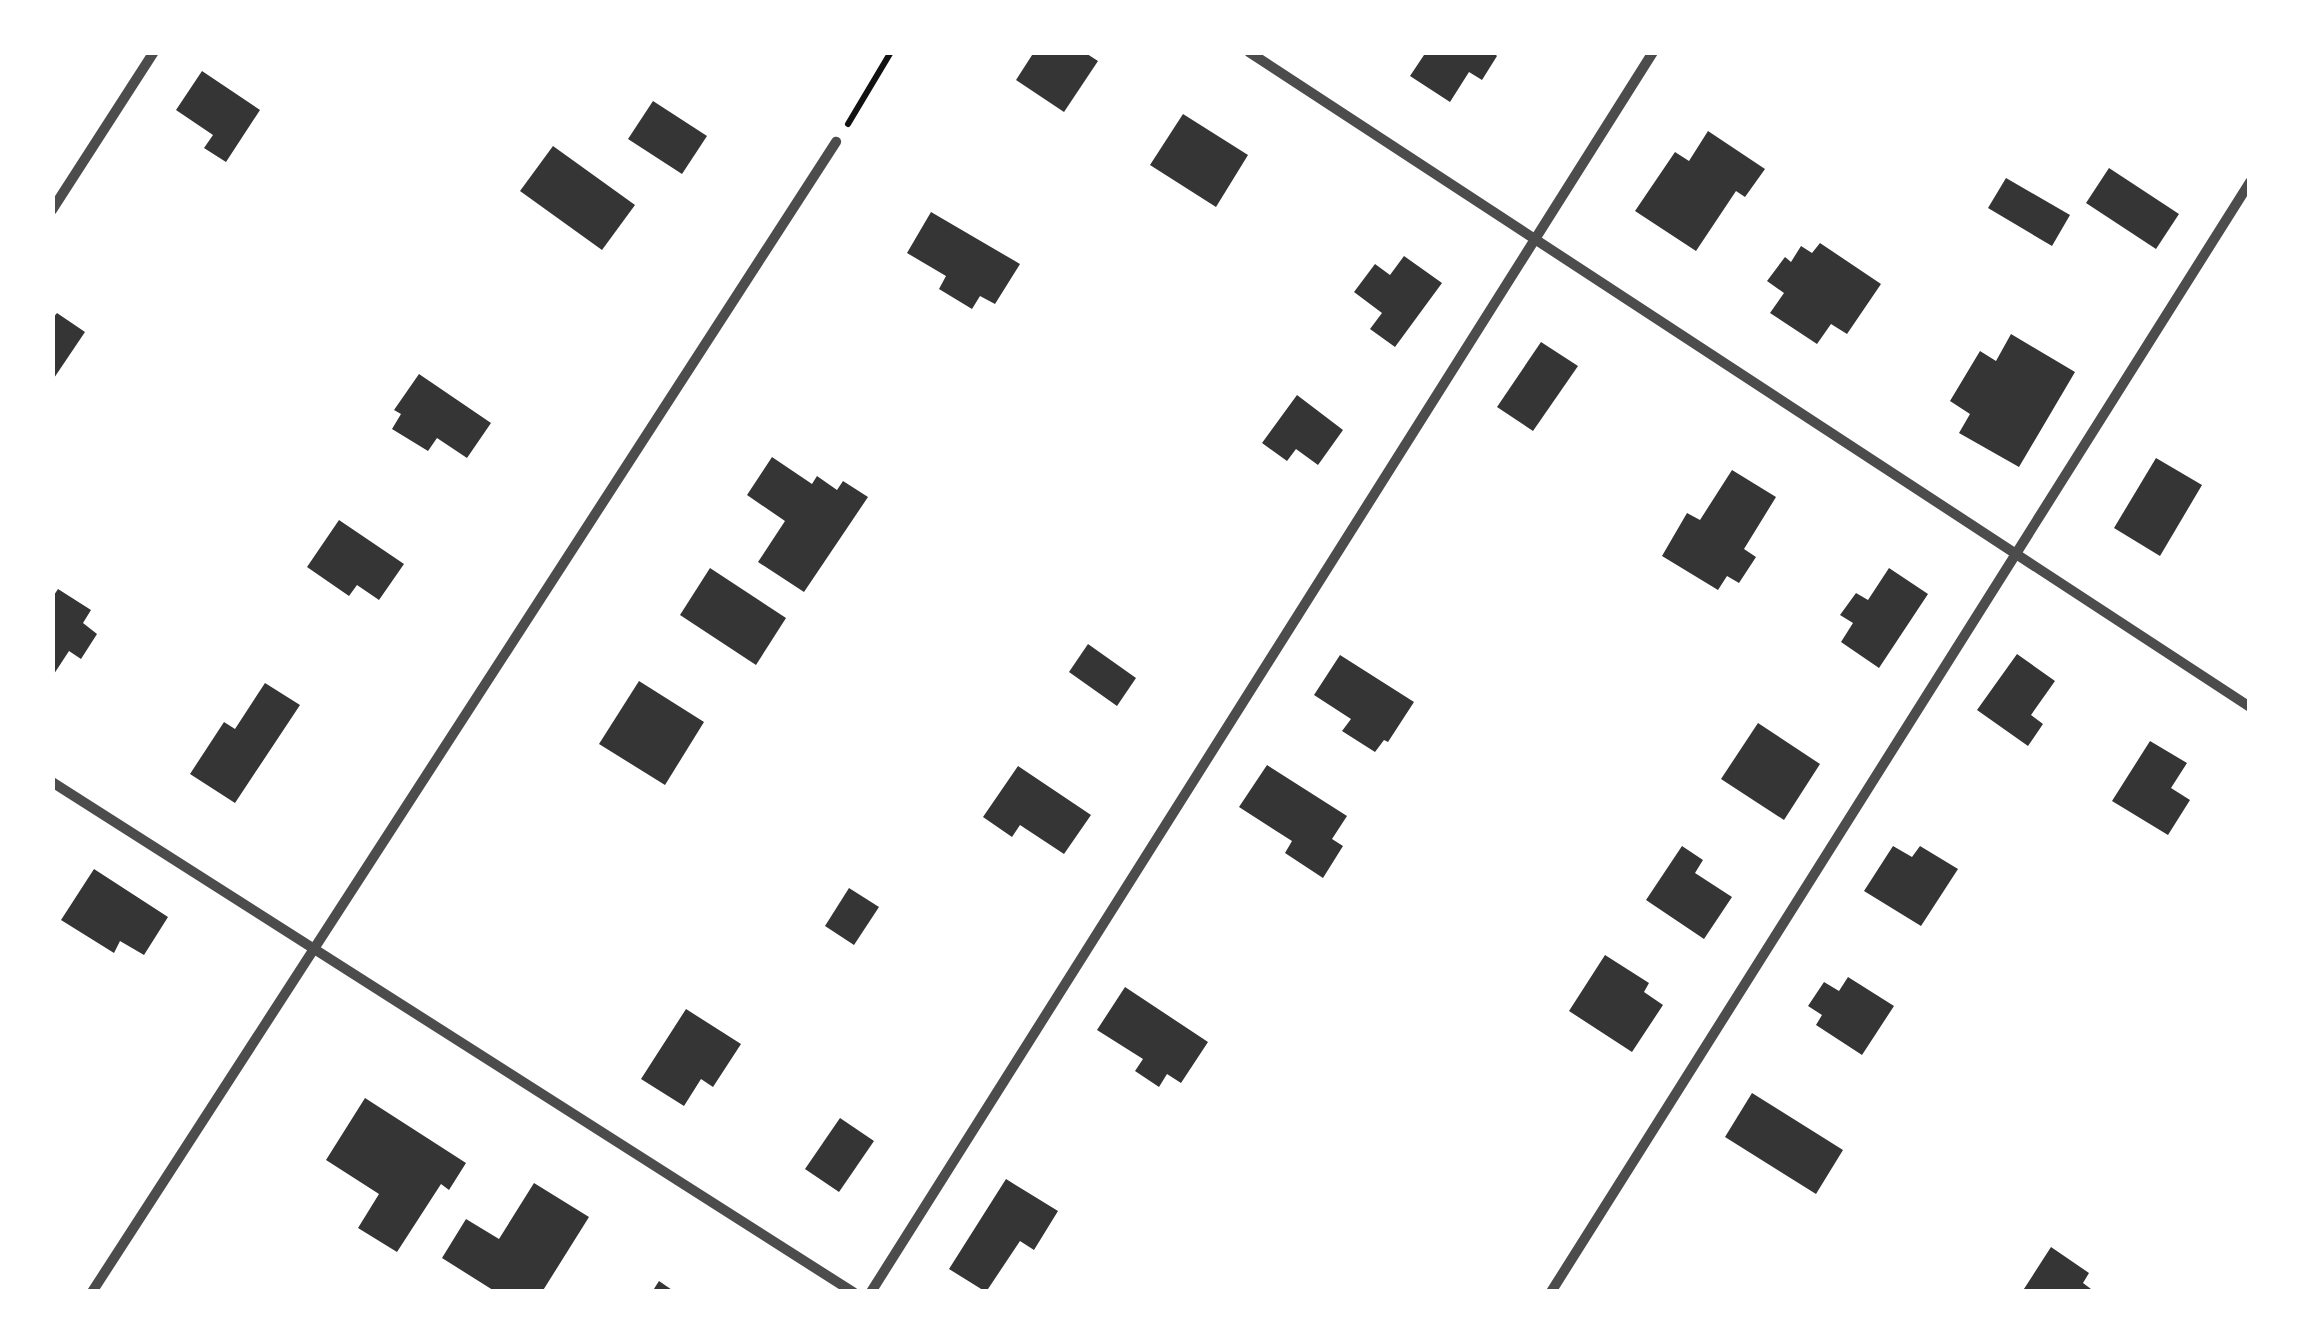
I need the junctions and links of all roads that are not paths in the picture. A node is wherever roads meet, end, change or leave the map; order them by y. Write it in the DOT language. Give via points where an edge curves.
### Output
graph roads {
  1 [pos="154,52"];
  2 [pos="1249,52"];
  3 [pos="1653,52"];
  4 [pos="836,142"];
  5 [pos="2250,182"];
  6 [pos="52,210"];
  7 [pos="1535,238"];
  8 [pos="2013,553"];
  9 [pos="2250,708"];
  10 [pos="52,782"];
  11 [pos="314,950"];
  12 [pos="92,1292"];
  13 [pos="852,1292"];
  14 [pos="871,1292"];
  15 [pos="1551,1292"];
  1 -- 6 [label="street"];
  2 -- 7 [label="street"];
  3 -- 7 [label="street"];
  4 -- 11 [label="street"];
  5 -- 8 [label="street"];
  7 -- 8 [label="street"];
  7 -- 14 [label="street"];
  8 -- 9 [label="street"];
  8 -- 15 [label="street"];
  10 -- 11 [label="street"];
  11 -- 12 [label="street"];
  11 -- 13 [label="street"];
}
